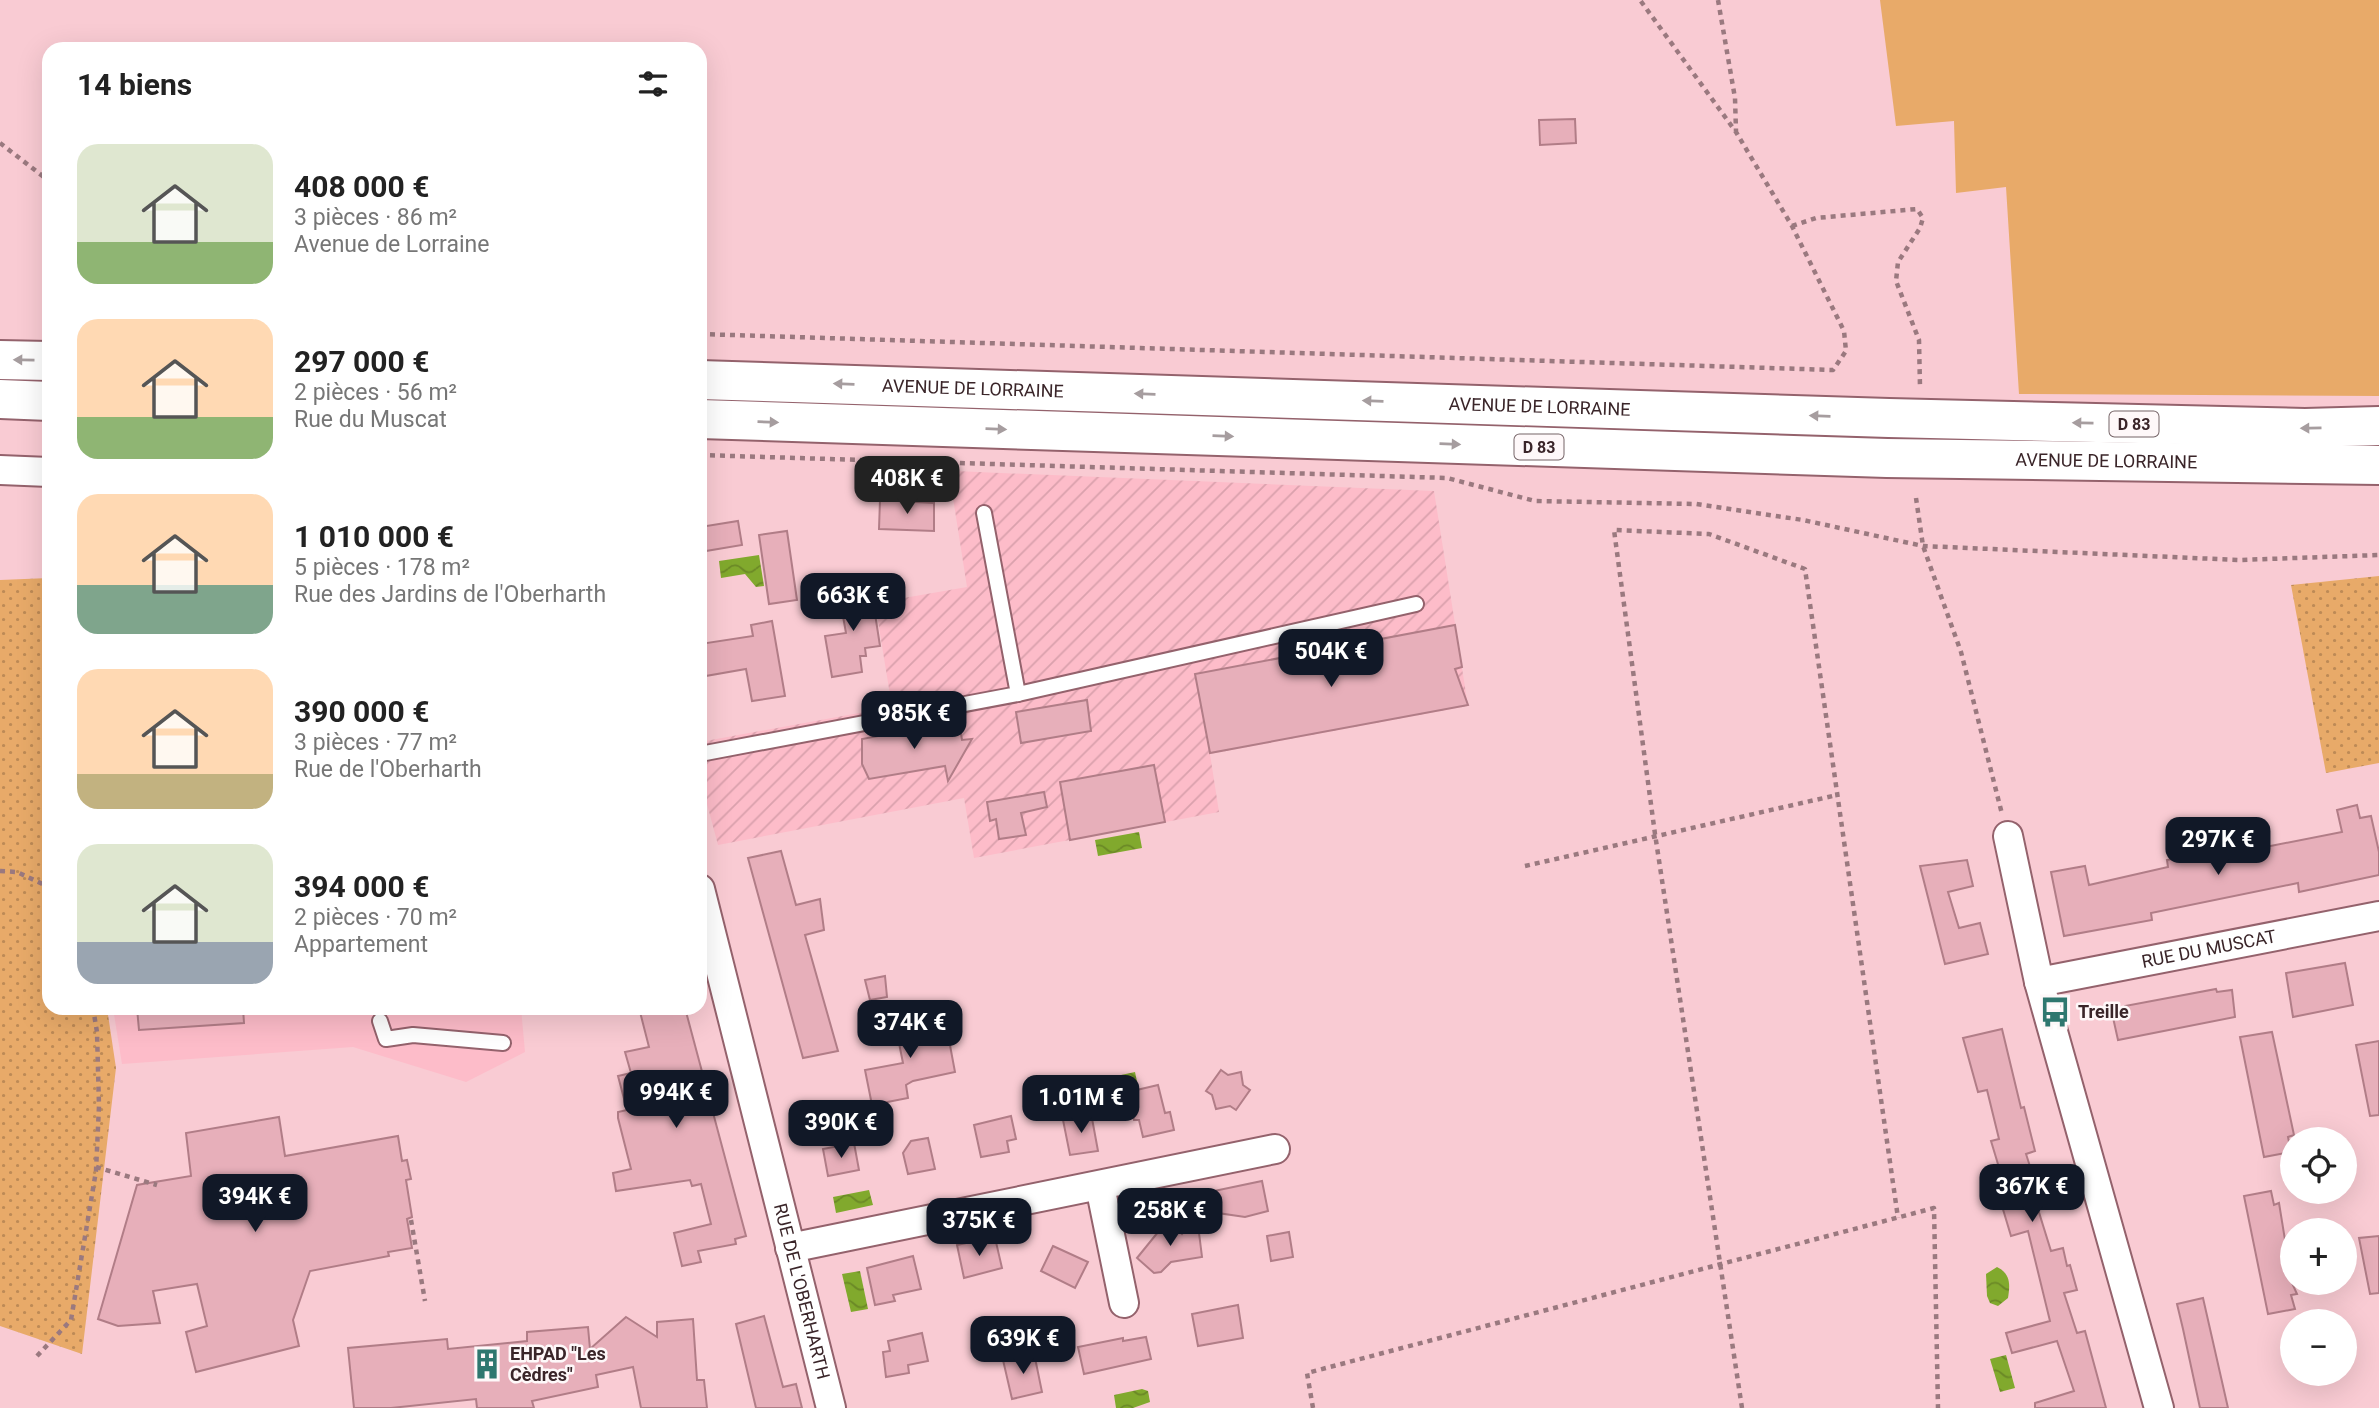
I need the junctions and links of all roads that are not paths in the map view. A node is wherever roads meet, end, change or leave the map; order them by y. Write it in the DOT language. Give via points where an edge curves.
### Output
graph roads {
  1 [pos="0,360"];
  2 [pos="42,361"];
  3 [pos="707,380"];
  4 [pos="0,399"];
  5 [pos="42,401"];
  6 [pos="707,419"];
  7 [pos="2379,426"];
  8 [pos="2379,465"];
  9 [pos="0,470"];
  10 [pos="42,472"];
  11 [pos="984,513"];
  12 [pos="1416,604"];
  13 [pos="1018,694"];
  14 [pos="707,753"];
  15 [pos="2008,836"];
  16 [pos="2379,916"];
  17 [pos="707,917"];
  18 [pos="2039,982"];
  19 [pos="380,1021"];
  20 [pos="503,1043"];
  21 [pos="1275,1149"];
  22 [pos="1100,1186"];
  23 [pos="790,1248"];
  24 [pos="1125,1304"];
  25 [pos="831,1408"];
  26 [pos="2159,1408"];
  2 -- 1 [label="main road, one-way"];
  7 -- 3 [label="main road, AVENUE DE LORRAINE / D 83, one-way" via="1875,418"];
  4 -- 5 [label="main road"];
  6 -- 8 [label="main road, AVENUE DE LORRAINE / D 83, one-way" via="1887,458"];
  9 -- 10 [label="street"];
  11 -- 13 [label="lane"];
  12 -- 13 [label="lane"];
  13 -- 14 [label="lane"];
  15 -- 18 [label="street"];
  16 -- 18 [label="street, RUE DU MUSCAT"];
  17 -- 23 [label="street, RUE DE L'OBERHARTH"];
  18 -- 26 [label="street"];
  19 -- 20 [label="lane" via="386,1038 413,1035"];
  21 -- 22 [label="street"];
  22 -- 23 [label="street"];
  22 -- 24 [label="street"];
  23 -- 25 [label="street, RUE DE L'OBERHARTH"];
}
